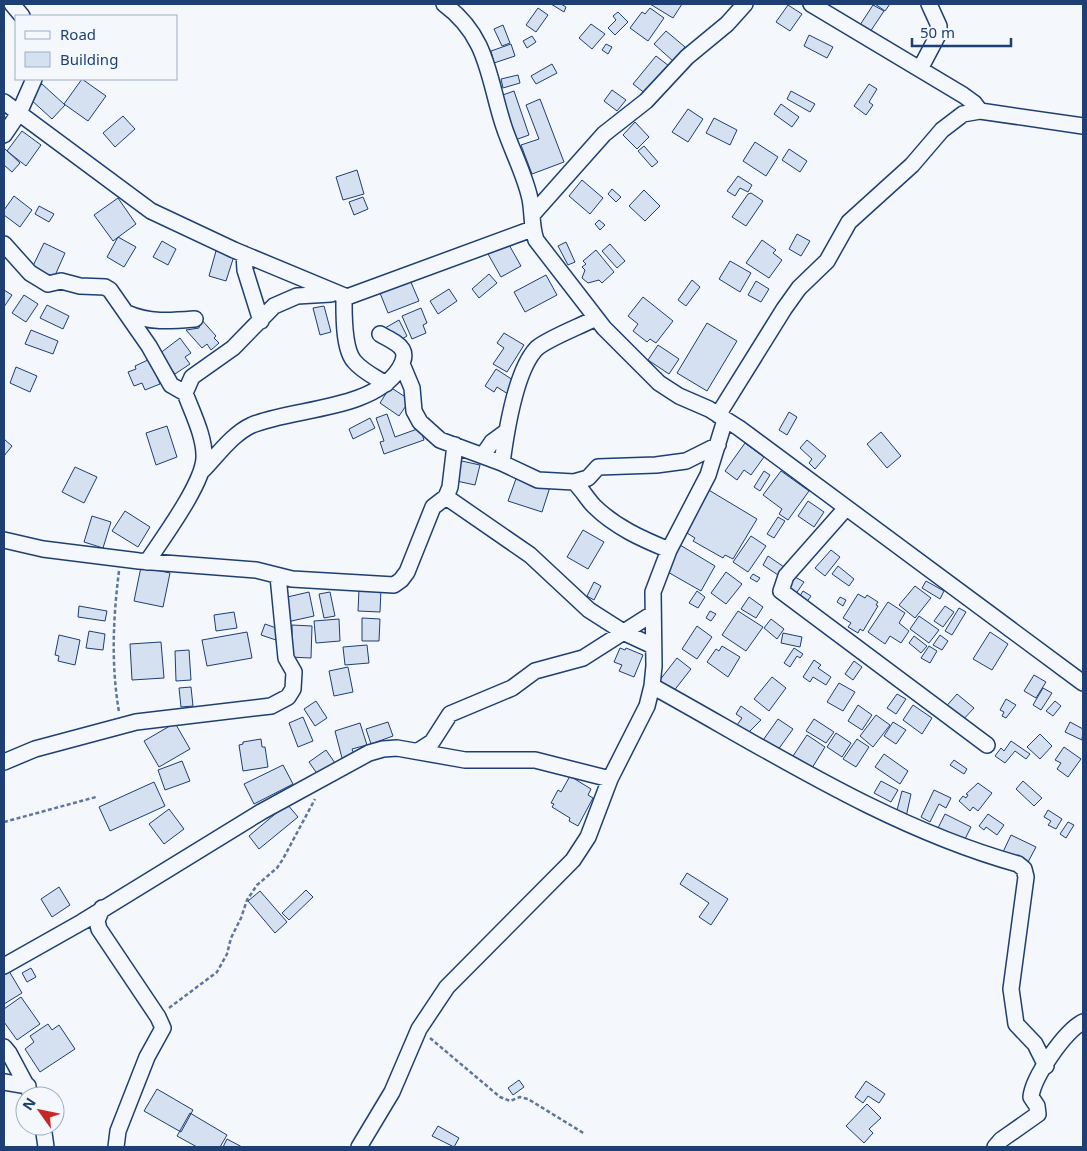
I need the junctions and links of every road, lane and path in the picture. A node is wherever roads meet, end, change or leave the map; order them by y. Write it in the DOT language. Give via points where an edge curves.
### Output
graph roads {
  1 [pos="12,4"];
  2 [pos="444,4"];
  3 [pos="745,4"];
  4 [pos="811,4"];
  5 [pos="929,4"];
  6 [pos="21,15"];
  7 [pos="920,69"];
  8 [pos="34,80"];
  9 [pos="4,102"];
  10 [pos="980,111"];
  11 [pos="19,113"];
  12 [pos="1083,126"];
  13 [pos="4,135"];
  14 [pos="532,222"];
  15 [pos="4,244"];
  16 [pos="244,254"];
  17 [pos="339,295"];
  18 [pos="127,313"];
  19 [pos="596,318"];
  20 [pos="195,319"];
  21 [pos="261,321"];
  22 [pos="380,334"];
  23 [pos="402,364"];
  24 [pos="386,384"];
  25 [pos="185,393"];
  26 [pos="721,417"];
  27 [pos="507,432"];
  28 [pos="455,445"];
  29 [pos="718,446"];
  30 [pos="483,456"];
  31 [pos="502,463"];
  32 [pos="200,473"];
  33 [pos="574,482"];
  34 [pos="446,497"];
  35 [pos="846,508"];
  36 [pos="4,540"];
  37 [pos="669,550"];
  38 [pos="120,558"];
  39 [pos="147,562"];
  40 [pos="278,576"];
  41 [pos="652,614"];
  42 [pos="625,633"];
  43 [pos="653,646"];
  44 [pos="1083,683"];
  45 [pos="652,686"];
  46 [pos="121,726"];
  47 [pos="987,745"];
  48 [pos="418,751"];
  49 [pos="4,762"];
  50 [pos="325,777"];
  51 [pos="610,779"];
  52 [pos="96,797"];
  53 [pos="4,822"];
  54 [pos="102,908"];
  55 [pos="4,966"];
  56 [pos="158,1017"];
  57 [pos="1083,1022"];
  58 [pos="420,1029"];
  59 [pos="4,1047"];
  60 [pos="1046,1066"];
  61 [pos="27,1086"];
  62 [pos="584,1134"];
  63 [pos="116,1147"];
  64 [pos="360,1147"];
  65 [pos="995,1147"];
  1 -- 6 [label="street"];
  2 -- 14 [label="street" via="467,23 476,37 530,199"];
  3 -- 14 [label="street" via="727,24 687,57 646,101 604,134"];
  4 -- 7 [label="street"];
  5 -- 7 [label="street" via="939,26"];
  7 -- 10 [label="street" via="969,98"];
  8 -- 11 [label="street"];
  9 -- 11 [label="street"];
  10 -- 12 [label="street"];
  10 -- 26 [label="street" via="962,114 942,130 912,165 848,222 827,260 799,288 784,309"];
  11 -- 13 [label="street"];
  11 -- 16 [label="street" via="151,211"];
  14 -- 17 [label="street" via="359,294"];
  14 -- 19 [label="street" via="536,240"];
  15 -- 18 [label="street" via="30,273 48,284 61,281 105,287"];
  16 -- 17 [label="street"];
  16 -- 21 [label="street" via="245,270"];
  17 -- 21 [label="street" via="297,296 274,306"];
  17 -- 24 [label="street" via="350,355 361,368"];
  18 -- 20 [label="street" via="165,321"];
  18 -- 25 [label="street" via="171,385"];
  19 -- 26 [label="street" via="659,383"];
  19 -- 27 [label="street" via="538,347 531,356 513,403"];
  21 -- 25 [label="street" via="233,348 192,376"];
  22 -- 23 [label="street" via="400,346 405,354"];
  23 -- 24 [label="street"];
  23 -- 28 [label="street" via="420,422 440,440"];
  24 -- 32 [label="street" via="336,404 252,425 232,439"];
  25 -- 32 [label="street" via="202,442 204,459"];
  26 -- 29 [label="street"];
  26 -- 35 [label="street"];
  27 -- 30 [label="street" via="492,442"];
  27 -- 31 [label="street"];
  28 -- 30 [label="street"];
  28 -- 34 [label="street"];
  29 -- 33 [label="street" via="686,461 598,466 588,478"];
  29 -- 37 [label="street" via="708,475"];
  30 -- 31 [label="street"];
  31 -- 33 [label="street" via="538,480"];
  32 -- 39 [label="street"];
  33 -- 37 [label="street" via="594,506 618,525"];
  34 -- 40 [label="street" via="433,506 407,572 394,585 348,584"];
  34 -- 42 [label="street" via="530,555 580,602"];
  35 -- 44 [label="street"];
  35 -- 47 [label="street" via="786,576 781,591"];
  36 -- 38 [label="street" via="43,549"];
  37 -- 41 [label="street" via="653,592"];
  38 -- 39 [label="street"];
  38 -- 46 [label="path" via="112,638"];
  39 -- 40 [label="street" via="256,570"];
  40 -- 46 [label="street" via="286,658 294,672 288,697 271,706"];
  41 -- 42 [label="street"];
  41 -- 43 [label="street"];
  42 -- 43 [label="street"];
  42 -- 48 [label="street" via="583,658 535,671 512,688 450,714 432,742"];
  43 -- 45 [label="street"];
  45 -- 51 [label="street" via="647,706"];
  45 -- 60 [label="street" via="854,798 946,840 1018,864 1024,869 1026,877 1011,990 1016,1024 1035,1044"];
  46 -- 49 [label="street"];
  48 -- 50 [label="street" via="383,749"];
  48 -- 51 [label="street" via="465,760 535,760"];
  50 -- 54 [label="street"];
  50 -- 56 [label="path" via="284,859 257,885 247,900 224,962 217,972"];
  51 -- 58 [label="street" via="588,837 573,860 466,965"];
  52 -- 53 [label="path"];
  54 -- 55 [label="street"];
  54 -- 56 [label="street" via="97,921 99,929"];
  56 -- 63 [label="street" via="163,1025 162,1031 118,1131"];
  57 -- 60 [label="street" via="1070,1030"];
  58 -- 62 [label="path" via="500,1097 510,1101 528,1100"];
  58 -- 64 [label="street" via="392,1092"];
  59 -- 61 [label="street"];
  60 -- 65 [label="street" via="1031,1093 1038,1114"];
}
